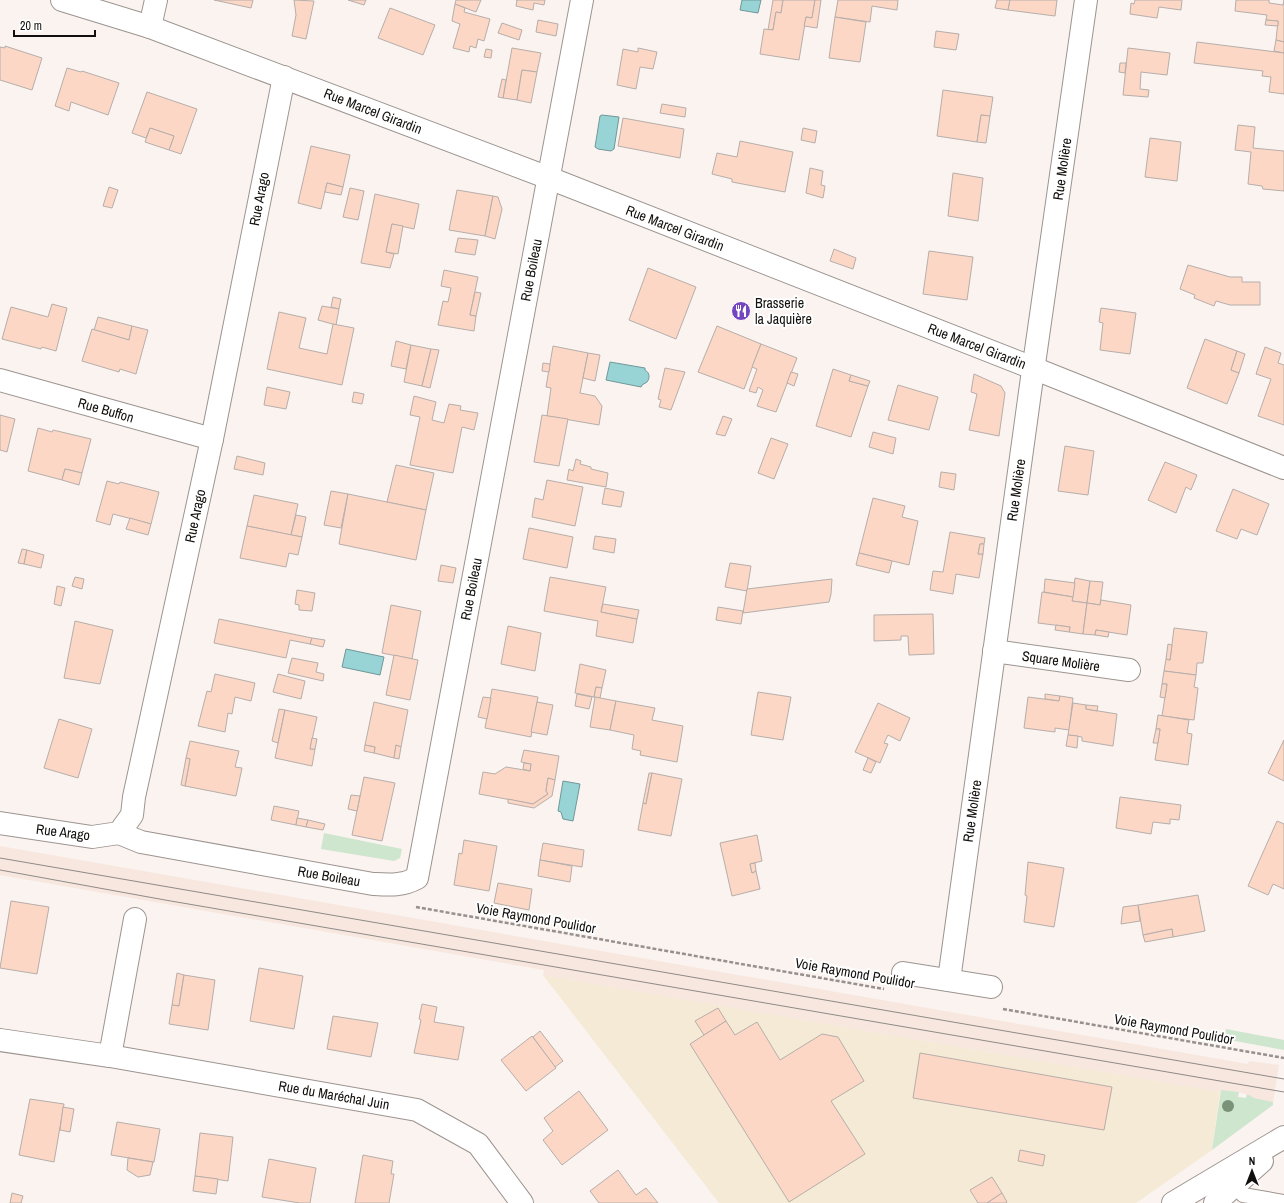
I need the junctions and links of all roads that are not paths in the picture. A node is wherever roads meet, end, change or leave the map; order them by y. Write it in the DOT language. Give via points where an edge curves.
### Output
graph roads {
  1 [pos="62,0"];
  2 [pos="156,0"];
  3 [pos="582,0"];
  4 [pos="1086,0"];
  5 [pos="150,27"];
  6 [pos="284,78"];
  7 [pos="549,178"];
  8 [pos="1033,368"];
  9 [pos="0,380"];
  10 [pos="212,440"];
  11 [pos="1284,468"];
  12 [pos="994,651"];
  13 [pos="1129,670"];
  14 [pos="0,823"];
  15 [pos="119,833"];
  16 [pos="135,919"];
  17 [pos="903,973"];
  18 [pos="949,980"];
  19 [pos="991,988"];
  20 [pos="0,1040"];
  21 [pos="110,1056"];
  22 [pos="1284,1137"];
  23 [pos="1284,1141"];
  24 [pos="1228,1179"];
  25 [pos="1284,1202"];
  26 [pos="522,1203"];
  27 [pos="1173,1203"];
  28 [pos="1215,1203"];
  1 -- 5 [label="street, Rue Marcel Girardin"];
  2 -- 5 [label="street"];
  3 -- 7 [label="street, Rue Boileau"];
  4 -- 8 [label="street, Rue Molière"];
  5 -- 6 [label="street, Rue Marcel Girardin"];
  6 -- 7 [label="street, Rue Marcel Girardin"];
  6 -- 10 [label="street, Rue Arago"];
  7 -- 8 [label="street, Rue Marcel Girardin"];
  7 -- 15 [label="street, Rue Boileau" via="416,878 396,886 374,884 141,842"];
  8 -- 11 [label="street, Rue Marcel Girardin"];
  8 -- 12 [label="street, Rue Molière"];
  9 -- 10 [label="street, Rue Buffon"];
  10 -- 15 [label="street, Rue Arago" via="132,815"];
  12 -- 13 [label="street, Square Molière"];
  12 -- 18 [label="street, Rue Molière"];
  14 -- 15 [label="street, Rue Arago" via="92,837"];
  16 -- 21 [label="street"];
  17 -- 18 [label="street"];
  18 -- 19 [label="street"];
  20 -- 21 [label="street, Rue du Maréchal Juin"];
  21 -- 26 [label="street, Rue du Maréchal Juin" via="416,1110 478,1144"];
  22 -- 24 [label="street"];
  23 -- 24 [label="street"];
  24 -- 25 [label="lane" via="1243,1195"];
  24 -- 27 [label="street"];
  24 -- 28 [label="street"];
}
